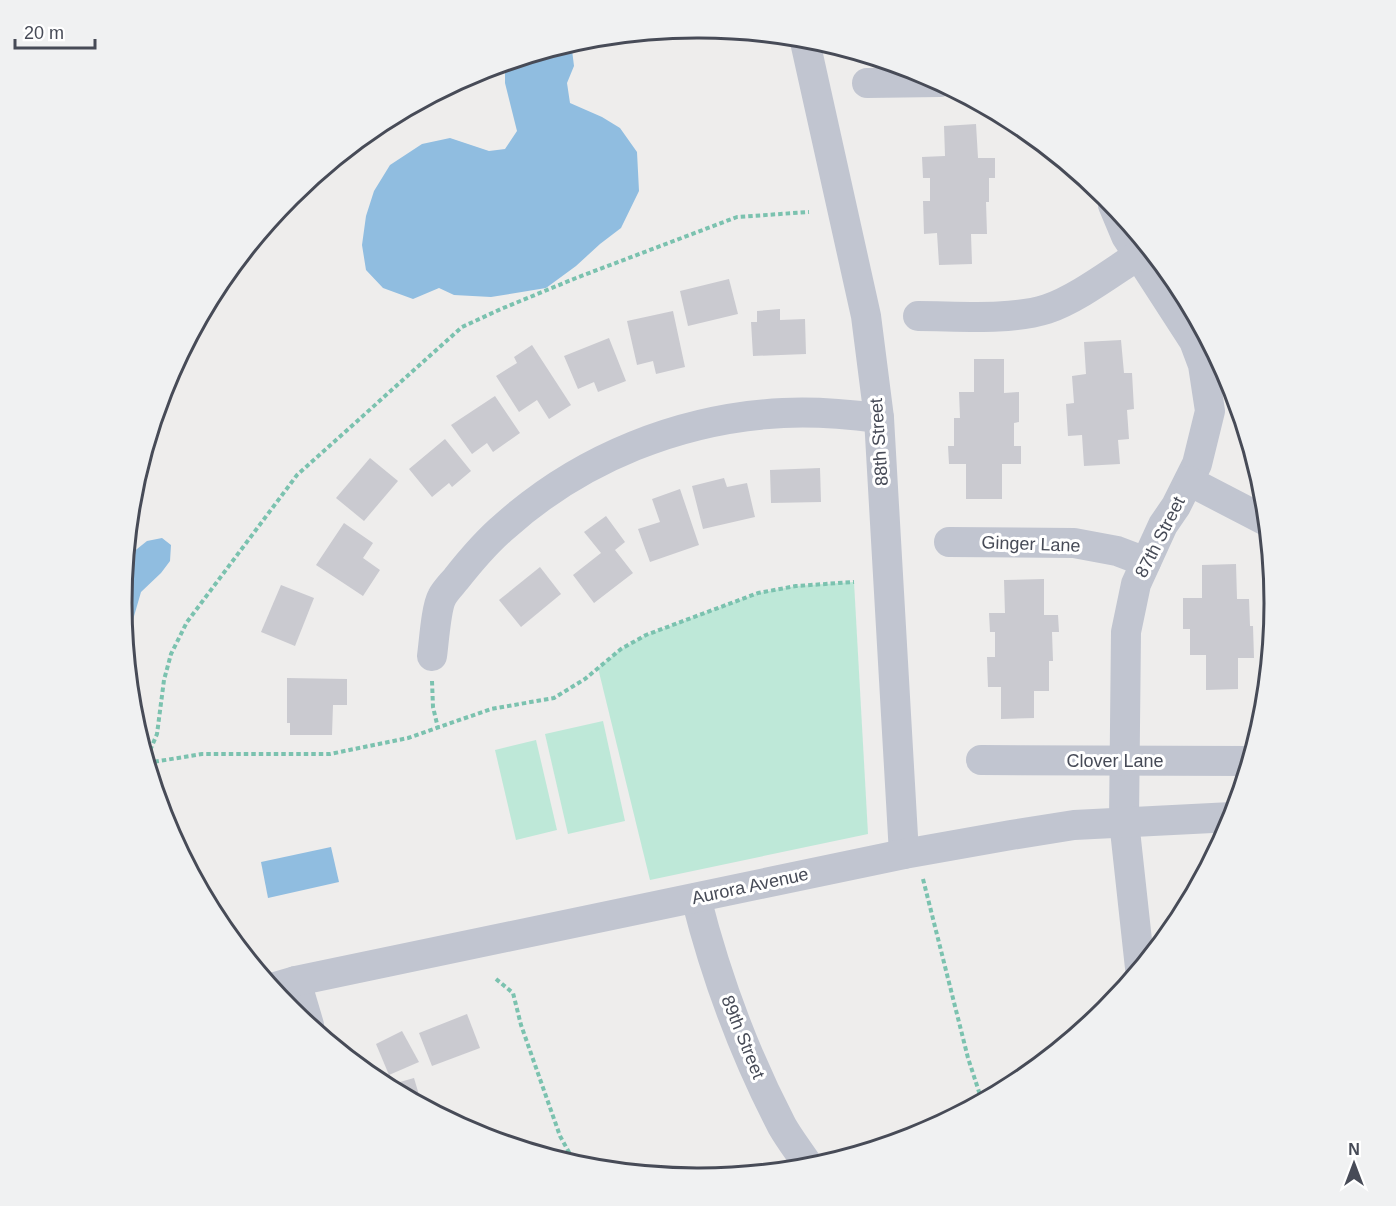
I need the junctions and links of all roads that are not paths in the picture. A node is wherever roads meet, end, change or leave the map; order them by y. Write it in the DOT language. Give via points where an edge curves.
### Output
graph roads {
  1 [pos="806,48"];
  2 [pos="867,82"];
  3 [pos="916,82"];
  4 [pos="1124,231"];
  5 [pos="1139,255"];
  6 [pos="918,316"];
  7 [pos="1192,329"];
  8 [pos="1201,345"];
  9 [pos="879,418"];
  10 [pos="1189,481"];
  11 [pos="1257,516"];
  12 [pos="949,542"];
  13 [pos="1146,562"];
  14 [pos="432,656"];
  15 [pos="981,760"];
  16 [pos="1124,761"];
  17 [pos="1240,761"];
  18 [pos="1221,817"];
  19 [pos="1124,821"];
  20 [pos="904,854"];
  21 [pos="696,898"];
  22 [pos="1139,957"];
  23 [pos="284,984"];
  24 [pos="804,1159"];
  1 -- 9 [label="street, 88th Street" via="866,316"];
  2 -- 3 [label="street"];
  4 -- 5 [label="street, 87th Street"];
  5 -- 6 [label="street" via="1047,309 1009,316"];
  5 -- 7 [label="street, 87th Street"];
  8 -- 10 [label="street, 87th Street" via="1210,411"];
  9 -- 14 [label="street" via="831,413 736,417 688,427 599,461 557,485 482,546 441,599"];
  9 -- 20 [label="street, 88th Street"];
  10 -- 11 [label="street"];
  10 -- 13 [label="street, 87th Street"];
  12 -- 13 [label="street, Ginger Lane" via="1074,543 1117,551"];
  13 -- 16 [label="street, 87th Street" via="1136,584 1126,632"];
  15 -- 16 [label="street, Clover Lane"];
  16 -- 17 [label="street, Clover Lane"];
  16 -- 19 [label="street, 87th Street"];
  18 -- 19 [label="street, Aurora Avenue"];
  19 -- 20 [label="street, Aurora Avenue" via="1074,825"];
  19 -- 22 [label="street, 87th Street"];
  20 -- 21 [label="street, Aurora Avenue"];
  21 -- 23 [label="street, Aurora Avenue"];
  21 -- 24 [label="street, 89th Street" via="742,1042 783,1128"];
}
